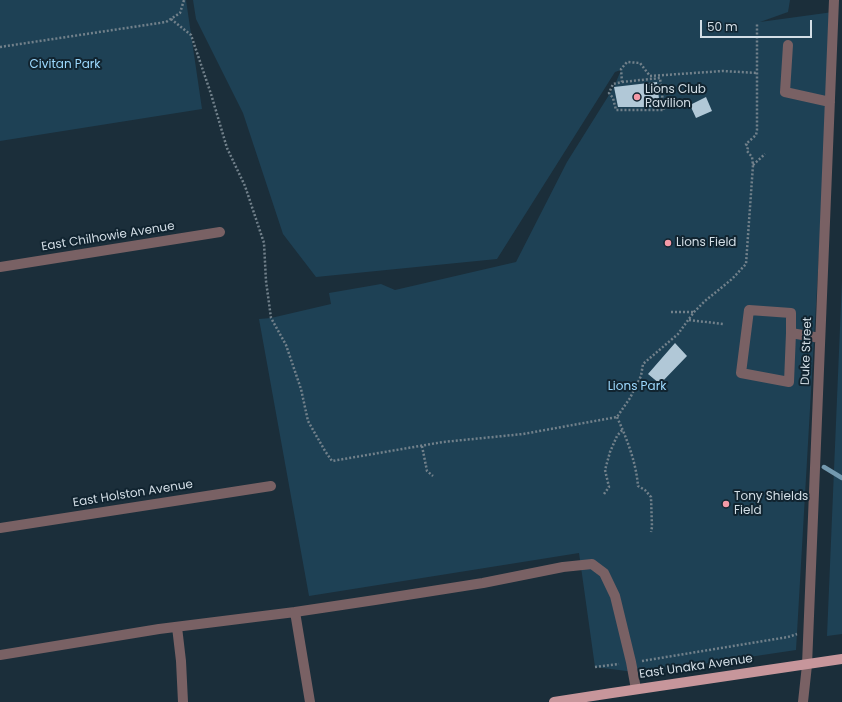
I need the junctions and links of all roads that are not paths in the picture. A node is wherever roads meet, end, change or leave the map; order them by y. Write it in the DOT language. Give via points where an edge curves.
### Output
graph roads {
  1 [pos="834,0"];
  2 [pos="788,45"];
  3 [pos="830,102"];
  4 [pos="220,232"];
  5 [pos="0,267"];
  6 [pos="790,333"];
  7 [pos="820,338"];
  8 [pos="271,486"];
  9 [pos="0,528"];
  10 [pos="294,612"];
  11 [pos="177,627"];
  12 [pos="0,654"];
  13 [pos="842,660"];
  14 [pos="807,665"];
  15 [pos="636,689"];
  16 [pos="182,702"];
  17 [pos="310,702"];
  18 [pos="554,702"];
  19 [pos="803,702"];
  1 -- 3 [label="street, Duke Street"];
  2 -- 3 [label="street" via="785,92"];
  3 -- 7 [label="street, Duke Street"];
  4 -- 5 [label="street, East Chilhowie Avenue"];
  6 -- 6 [label="street" via="791,313 749,310 741,373 789,382"];
  6 -- 7 [label="street"];
  7 -- 14 [label="street, Duke Street"];
  8 -- 9 [label="street, East Holston Avenue"];
  10 -- 11 [label="street"];
  10 -- 15 [label="street" via="592,564 604,573 615,596"];
  10 -- 17 [label="street"];
  11 -- 12 [label="street"];
  11 -- 16 [label="street"];
  13 -- 14 [label="main road, East Unaka Avenue"];
  14 -- 15 [label="main road, East Unaka Avenue"];
  14 -- 19 [label="street, Duke Street"];
  15 -- 18 [label="main road, East Unaka Avenue"];
}
